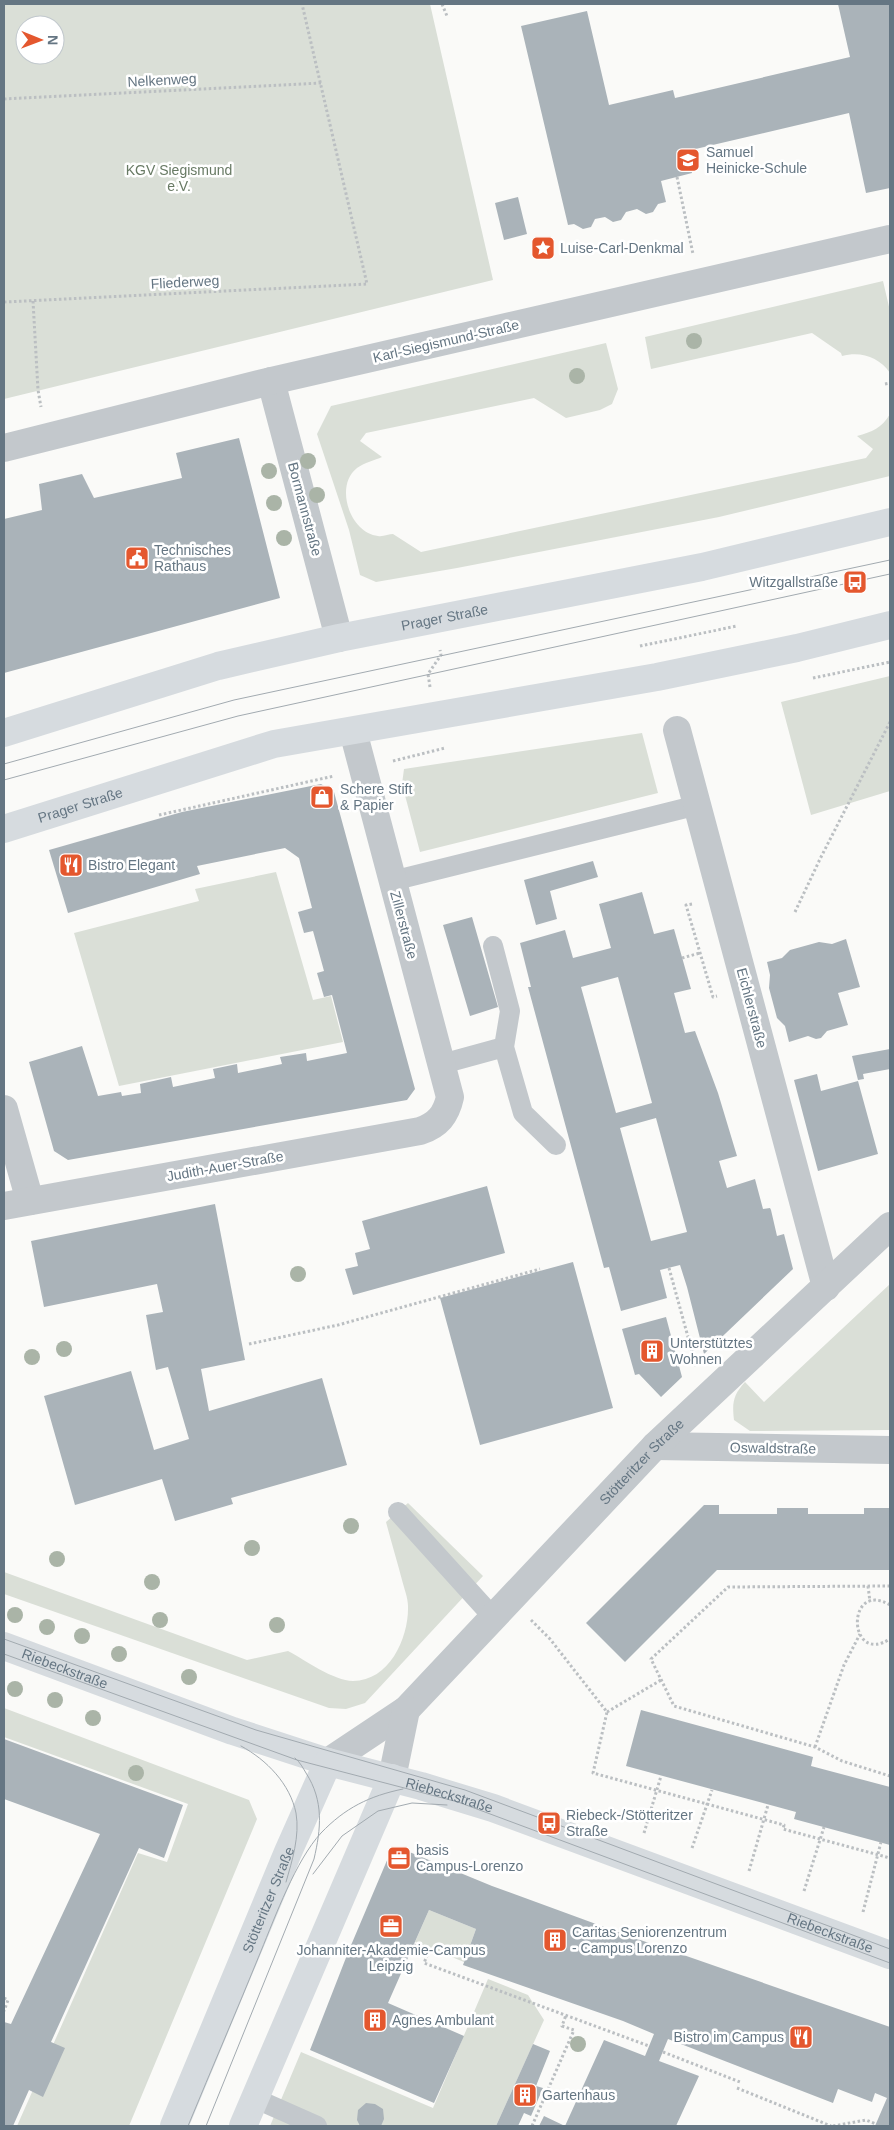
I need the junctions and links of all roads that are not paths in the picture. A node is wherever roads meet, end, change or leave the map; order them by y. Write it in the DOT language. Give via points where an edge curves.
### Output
graph roads {
  1 [pos="890,239"];
  2 [pos="271,381"];
  3 [pos="4,448"];
  4 [pos="890,522"];
  5 [pos="890,626"];
  6 [pos="339,638"];
  7 [pos="677,730"];
  8 [pos="353,731"];
  9 [pos="4,733"];
  10 [pos="698,806"];
  11 [pos="4,829"];
  12 [pos="392,880"];
  13 [pos="493,946"];
  14 [pos="504,1047"];
  15 [pos="442,1064"];
  16 [pos="4,1109"];
  17 [pos="442,1118"];
  18 [pos="556,1145"];
  19 [pos="17,1204"];
  20 [pos="890,1226"];
  21 [pos="826,1287"];
  22 [pos="656,1446"];
  23 [pos="890,1450"];
  24 [pos="398,1512"];
  25 [pos="501,1608"];
  26 [pos="4,1646"];
  27 [pos="406,1710"];
  28 [pos="328,1762"];
  29 [pos="392,1778"];
  30 [pos="890,1955"];
  31 [pos="256,2099"];
  32 [pos="174,2126"];
  33 [pos="243,2126"];
  34 [pos="317,2126"];
  1 -- 2 [label="street, Karl-Siegismund-Straße"];
  2 -- 3 [label="street, Karl-Siegismund-Straße"];
  2 -- 6 [label="street, Bormannstraße"];
  4 -- 6 [label="main road, Prager Straße" via="702,567"];
  5 -- 8 [label="main road, Prager Straße" via="658,678"];
  6 -- 9 [label="main road, Prager Straße" via="218,666"];
  7 -- 10 [label="street, Eichlerstraße"];
  8 -- 11 [label="main road, Prager Straße" via="274,744"];
  8 -- 12 [label="street, Zillerstraße"];
  10 -- 12 [label="lane"];
  10 -- 21 [label="street, Eichlerstraße"];
  12 -- 15 [label="street, Zillerstraße"];
  13 -- 14 [label="lane" via="510,1011"];
  14 -- 15 [label="lane"];
  14 -- 18 [label="lane" via="523,1113"];
  15 -- 17 [label="street, Zillerstraße" via="450,1097"];
  16 -- 19 [label="street"];
  17 -- 19 [label="street, Judith-Auer-Straße" via="432,1127 420,1131"];
  20 -- 21 [label="street, Stötteritzer Straße"];
  21 -- 22 [label="street, Stötteritzer Straße"];
  22 -- 23 [label="street, Oswaldstraße"];
  22 -- 25 [label="street, Stötteritzer Straße"];
  24 -- 25 [label="lane"];
  25 -- 27 [label="street, Stötteritzer Straße"];
  26 -- 28 [label="main road, Riebeckstraße" via="223,1728"];
  27 -- 28 [label="street, Stötteritzer Straße"];
  27 -- 29 [label="street"];
  28 -- 29 [label="main road, Riebeckstraße"];
  28 -- 32 [label="main road, Stötteritzer Straße"];
  29 -- 30 [label="main road, Riebeckstraße" via="478,1803"];
  29 -- 31 [label="main road"];
  31 -- 33 [label="main road"];
  31 -- 34 [label="lane"];
}
